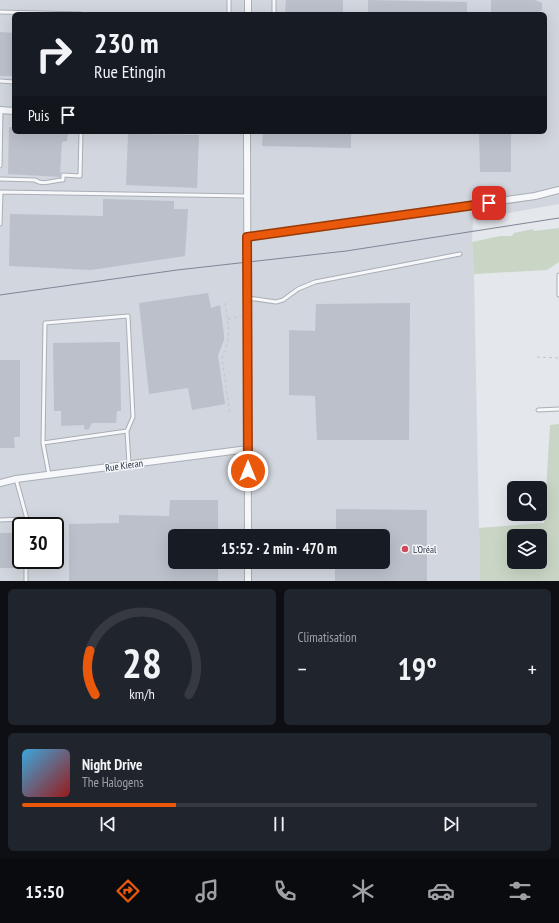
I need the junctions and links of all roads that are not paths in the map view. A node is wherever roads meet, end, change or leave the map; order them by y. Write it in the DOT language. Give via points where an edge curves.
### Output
graph roads {
  1 [pos="229,0"];
  2 [pos="248,0"];
  3 [pos="274,0"];
  4 [pos="0,12"];
  5 [pos="12,12"];
  6 [pos="229,12"];
  7 [pos="248,12"];
  8 [pos="274,12"];
  9 [pos="0,81"];
  10 [pos="12,82"];
  11 [pos="1,110"];
  12 [pos="12,111"];
  13 [pos="81,134"];
  14 [pos="247,134"];
  15 [pos="0,166"];
  16 [pos="0,179"];
  17 [pos="559,190"];
  18 [pos="247,196"];
  19 [pos="0,224"];
  20 [pos="247,237"];
  21 [pos="460,254"];
  22 [pos="559,275"];
  23 [pos="559,295"];
  24 [pos="246,297"];
  25 [pos="559,409"];
  26 [pos="538,410"];
  27 [pos="127,431"];
  28 [pos="43,443"];
  29 [pos="248,449"];
  30 [pos="129,464"];
  31 [pos="49,475"];
  32 [pos="16,479"];
  33 [pos="0,483"];
  34 [pos="26,517"];
  35 [pos="0,520"];
  36 [pos="12,520"];
  37 [pos="248,529"];
  38 [pos="26,569"];
  39 [pos="248,569"];
  40 [pos="26,581"];
  41 [pos="248,581"];
  1 -- 6 [label="lane"];
  2 -- 7 [label="street"];
  3 -- 8 [label="lane"];
  4 -- 5 [label="lane"];
  9 -- 10 [label="lane"];
  11 -- 12 [label="street"];
  11 -- 15 [label="lane"];
  13 -- 16 [label="lane" via="80,176 63,174 62,180 52,182"];
  14 -- 18 [label="street"];
  17 -- 20 [label="street" via="520,198"];
  18 -- 19 [label="lane" via="1,192"];
  18 -- 20 [label="street"];
  20 -- 24 [label="street"];
  21 -- 24 [label="lane" via="315,282 276,302"];
  22 -- 23 [label="lane"];
  24 -- 29 [label="street"];
  25 -- 26 [label="lane"];
  27 -- 28 [label="lane"];
  27 -- 28 [label="lane" via="133,417 128,316 44,323"];
  27 -- 30 [label="lane"];
  28 -- 31 [label="lane"];
  29 -- 30 [label="street, Rue Kieran"];
  29 -- 37 [label="street"];
  30 -- 31 [label="street, Rue Kieran"];
  31 -- 32 [label="street, Rue Kieran"];
  32 -- 33 [label="street, Rue Kieran"];
  32 -- 34 [label="lane"];
  35 -- 36 [label="lane"];
  38 -- 40 [label="lane"];
  39 -- 41 [label="street"];
}
